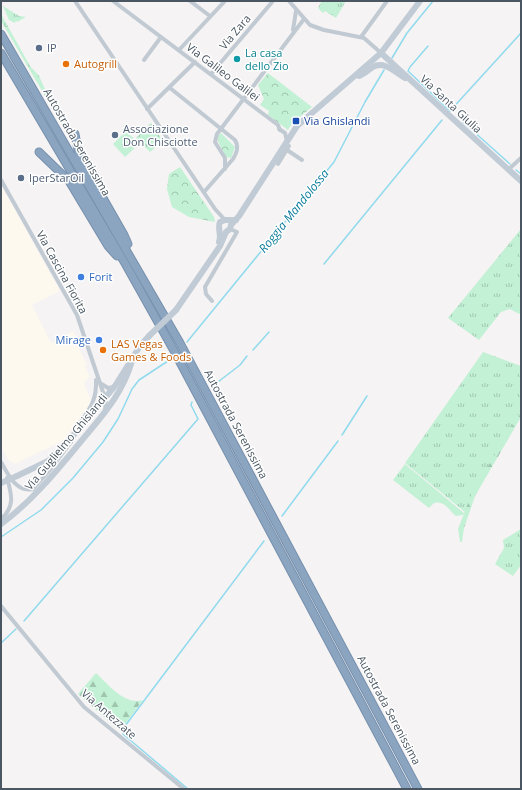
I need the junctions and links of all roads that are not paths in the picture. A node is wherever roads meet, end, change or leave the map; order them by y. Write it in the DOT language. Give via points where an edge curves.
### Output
graph roads {
  1 [pos="75,1"];
  2 [pos="113,1"];
  3 [pos="190,1"];
  4 [pos="225,1"];
  5 [pos="273,1"];
  6 [pos="289,1"];
  7 [pos="387,1"];
  8 [pos="420,1"];
  9 [pos="296,11"];
  10 [pos="210,16"];
  11 [pos="304,19"];
  12 [pos="293,31"];
  13 [pos="1,34"];
  14 [pos="161,37"];
  15 [pos="361,37"];
  16 [pos="179,50"];
  17 [pos="1,53"];
  18 [pos="381,53"];
  19 [pos="144,60"];
  20 [pos="195,62"];
  21 [pos="211,74"];
  22 [pos="352,78"];
  23 [pos="411,80"];
  24 [pos="170,88"];
  25 [pos="243,99"];
  26 [pos="147,109"];
  27 [pos="221,129"];
  28 [pos="75,134"];
  29 [pos="287,145"];
  30 [pos="39,152"];
  31 [pos="224,158"];
  32 [pos="521,158"];
  33 [pos="233,159"];
  34 [pos="302,160"];
  35 [pos="278,164"];
  36 [pos="225,169"];
  37 [pos="508,170"];
  38 [pos="1,180"];
  39 [pos="521,180"];
  40 [pos="204,192"];
  41 [pos="227,225"];
  42 [pos="133,260"];
  43 [pos="126,265"];
  44 [pos="212,301"];
  45 [pos="132,361"];
  46 [pos="96,376"];
  47 [pos="115,386"];
  48 [pos="104,397"];
  49 [pos="99,404"];
  50 [pos="106,407"];
  51 [pos="99,419"];
  52 [pos="81,427"];
  53 [pos="63,446"];
  54 [pos="1,462"];
  55 [pos="1,484"];
  56 [pos="1,520"];
  57 [pos="1,524"];
  58 [pos="1,606"];
  59 [pos="184,789"];
  60 [pos="407,789"];
  61 [pos="418,789"];
  1 -- 26 [label="street"];
  2 -- 14 [label="street, Via Galileo Galilei"];
  3 -- 10 [label="street"];
  4 -- 10 [label="street"];
  5 -- 21 [label="street, Via Zara"];
  6 -- 9 [label="street"];
  7 -- 15 [label="street"];
  8 -- 18 [label="street, Via Guglielmo Ghislandi"];
  9 -- 11 [label="street"];
  9 -- 12 [label="street"];
  10 -- 16 [label="street"];
  11 -- 12 [label="street"];
  11 -- 15 [label="street" via="318,28"];
  12 -- 25 [label="street"];
  13 -- 42 [label="highway, Autostrada Serenissima"];
  14 -- 16 [label="street, Via Galileo Galilei"];
  14 -- 19 [label="street"];
  15 -- 18 [label="street"];
  16 -- 20 [label="street, Via Galileo Galilei"];
  17 -- 43 [label="highway, Autostrada Serenissima"];
  18 -- 22 [label="street, Via Guglielmo Ghislandi"];
  18 -- 23 [label="street, Via Santa Giulia"];
  20 -- 21 [label="street, Via Galileo Galilei"];
  20 -- 24 [label="street"];
  21 -- 25 [label="street, Via Galileo Galilei"];
  22 -- 23 [label="street, Via Guglielmo Ghislandi" via="380,65"];
  22 -- 29 [label="street, Via Guglielmo Ghislandi" via="303,120"];
  23 -- 37 [label="street, Via Santa Giulia"];
  24 -- 26 [label="street"];
  24 -- 27 [label="street"];
  25 -- 27 [label="street"];
  25 -- 29 [label="street, Via Galileo Galilei" via="280,127 285,133"];
  26 -- 40 [label="street"];
  27 -- 31 [label="street" via="215,142"];
  27 -- 33 [label="street" via="237,144"];
  28 -- 42 [label="highway" via="79,156 124,235"];
  29 -- 34 [label="street"];
  29 -- 35 [label="street, Via Guglielmo Ghislandi"];
  29 -- 41 [label="street, Via Guglielmo Ghislandi"];
  30 -- 43 [label="highway" via="69,181 108,246"];
  31 -- 33 [label="street"];
  31 -- 36 [label="street"];
  32 -- 37 [label="street"];
  33 -- 36 [label="street"];
  36 -- 40 [label="street"];
  37 -- 39 [label="street, Via Santa Giulia"];
  38 -- 46 [label="street, Via Cascina Fiorita" via="71,302"];
  40 -- 41 [label="street"];
  41 -- 44 [label="street" via="237,232 205,287 206,294"];
  41 -- 45 [label="street, Via Guglielmo Ghislandi, bridge" via="216,251 176,310 140,346"];
  42 -- 61 [label="highway, Autostrada Serenissima" via="180,343"];
  43 -- 60 [label="highway, Autostrada Serenissima"];
  45 -- 47 [label="street, Via Guglielmo Ghislandi"];
  45 -- 51 [label="street, Via Guglielmo Ghislandi" via="116,398"];
  46 -- 47 [label="street" via="106,387"];
  46 -- 48 [label="street"];
  46 -- 53 [label="street" via="97,391 94,402"];
  47 -- 48 [label="street, Via Guglielmo Ghislandi"];
  48 -- 49 [label="street, Via Guglielmo Ghislandi"];
  48 -- 50 [label="street"];
  49 -- 50 [label="street"];
  49 -- 52 [label="street, Via Guglielmo Ghislandi"];
  50 -- 51 [label="street"];
  51 -- 57 [label="street, Via Guglielmo Ghislandi" via="32,499"];
  52 -- 53 [label="street, Via Guglielmo Ghislandi"];
  52 -- 54 [label="street" via="33,489 24,490 16,485"];
  53 -- 55 [label="street, Via Guglielmo Ghislandi, bridge" via="48,461"];
  54 -- 56 [label="street" via="12,499 10,508"];
  58 -- 59 [label="street, Via Antezzate" via="84,707"];
}
